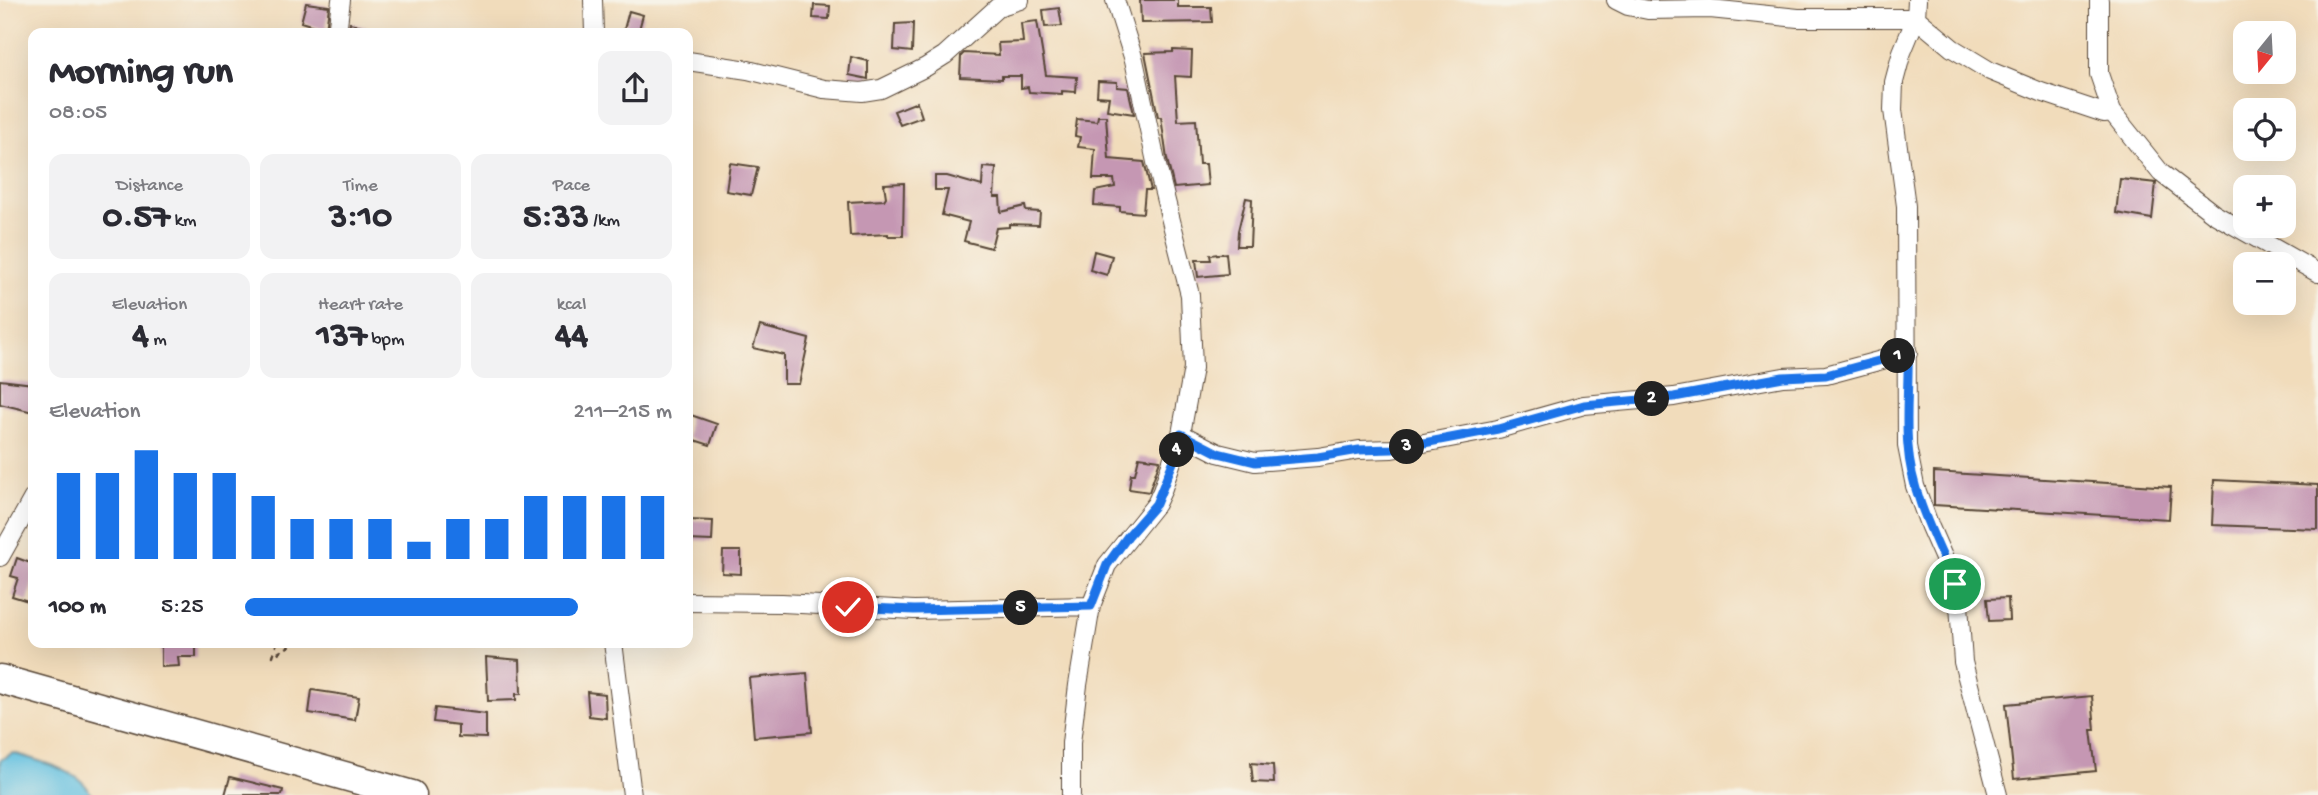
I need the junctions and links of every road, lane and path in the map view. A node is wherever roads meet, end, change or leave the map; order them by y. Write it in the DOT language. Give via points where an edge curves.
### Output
graph roads {
  1 [pos="341,0"];
  2 [pos="593,0"];
  3 [pos="1020,0"];
  4 [pos="1115,0"];
  5 [pos="1615,0"];
  6 [pos="2099,0"];
  7 [pos="1917,9"];
  8 [pos="338,28"];
  9 [pos="594,28"];
  10 [pos="693,62"];
  11 [pos="2112,112"];
  12 [pos="2318,273"];
  13 [pos="1908,353"];
  14 [pos="1181,434"];
  15 [pos="28,507"];
  16 [pos="0,557"];
  17 [pos="693,602"];
  18 [pos="1091,606"];
  19 [pos="275,648"];
  20 [pos="286,648"];
  21 [pos="614,648"];
  22 [pos="0,679"];
  23 [pos="412,795"];
  24 [pos="632,795"];
  25 [pos="1071,795"];
  26 [pos="1998,795"];
  1 -- 8 [label="street"];
  2 -- 9 [label="street"];
  3 -- 10 [label="street" via="998,7 945,55 881,89 824,89"];
  4 -- 14 [label="street" via="1134,60 1189,295 1193,368"];
  5 -- 7 [label="street" via="1648,10 1710,9 1798,18"];
  6 -- 11 [label="street" via="2099,74"];
  7 -- 11 [label="street" via="1952,48 1990,71 2064,100"];
  7 -- 13 [label="street" via="1894,82 1893,110 1906,206"];
  11 -- 12 [label="street" via="2161,173 2214,214"];
  13 -- 14 [label="street" via="1826,375 1584,405 1498,429 1392,449 1255,462 1218,453"];
  13 -- 26 [label="street" via="1908,446 1915,486 1955,584 1968,688"];
  14 -- 18 [label="street" via="1156,504 1107,565"];
  15 -- 16 [label="street"];
  17 -- 18 [label="street" via="914,610"];
  18 -- 25 [label="street" via="1073,731"];
  19 -- 20 [label="path" via="273,656"];
  21 -- 24 [label="street"];
  22 -- 23 [label="main road"];
}
